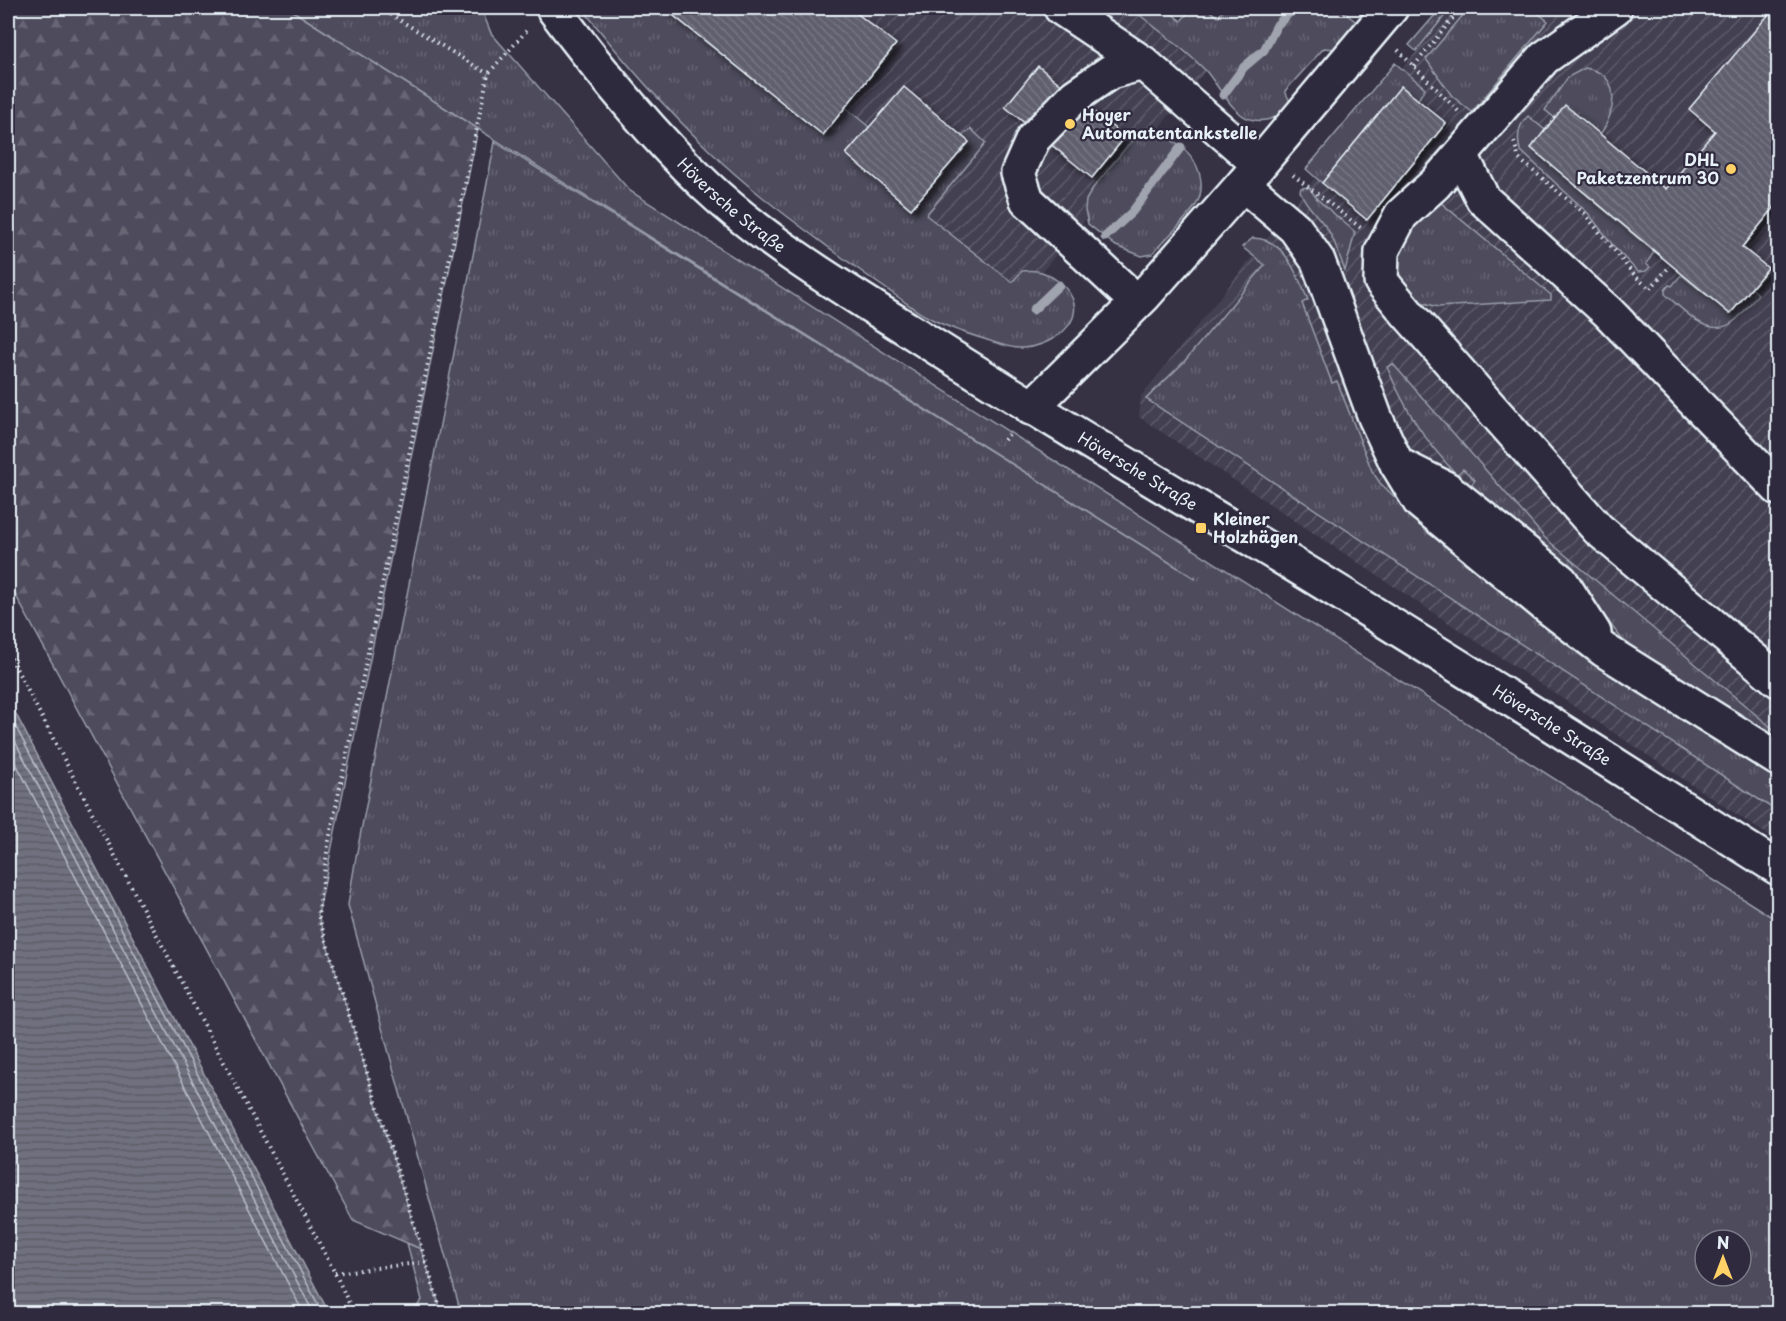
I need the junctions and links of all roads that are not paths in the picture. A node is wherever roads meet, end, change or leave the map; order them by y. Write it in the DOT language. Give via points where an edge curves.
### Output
graph roads {
  1 [pos="553,8"];
  2 [pos="1061,8"];
  3 [pos="1391,8"];
  4 [pos="1615,8"];
  5 [pos="1143,63"];
  6 [pos="1461,154"];
  7 [pos="1251,174"];
  8 [pos="1137,302"];
  9 [pos="1030,408"];
  10 [pos="1779,488"];
  11 [pos="1779,680"];
  12 [pos="1779,759"];
  13 [pos="1779,868"];
  1 -- 9 [label="street, Höversche Straße" via="607,80 707,187 774,242"];
  2 -- 5 [label="street"];
  3 -- 7 [label="street"];
  4 -- 6 [label="street" via="1544,58"];
  5 -- 7 [label="street"];
  5 -- 8 [label="street" via="1110,72 1075,96 1033,139 1018,173 1027,200"];
  6 -- 10 [label="street" via="1483,199 1608,312"];
  6 -- 11 [label="street" via="1401,216 1382,251 1381,280 1598,530"];
  7 -- 8 [label="street"];
  7 -- 12 [label="street" via="1318,261 1375,417 1420,502 1604,650"];
  8 -- 9 [label="street"];
  9 -- 13 [label="street, Höversche Straße" via="1344,595"];
}
